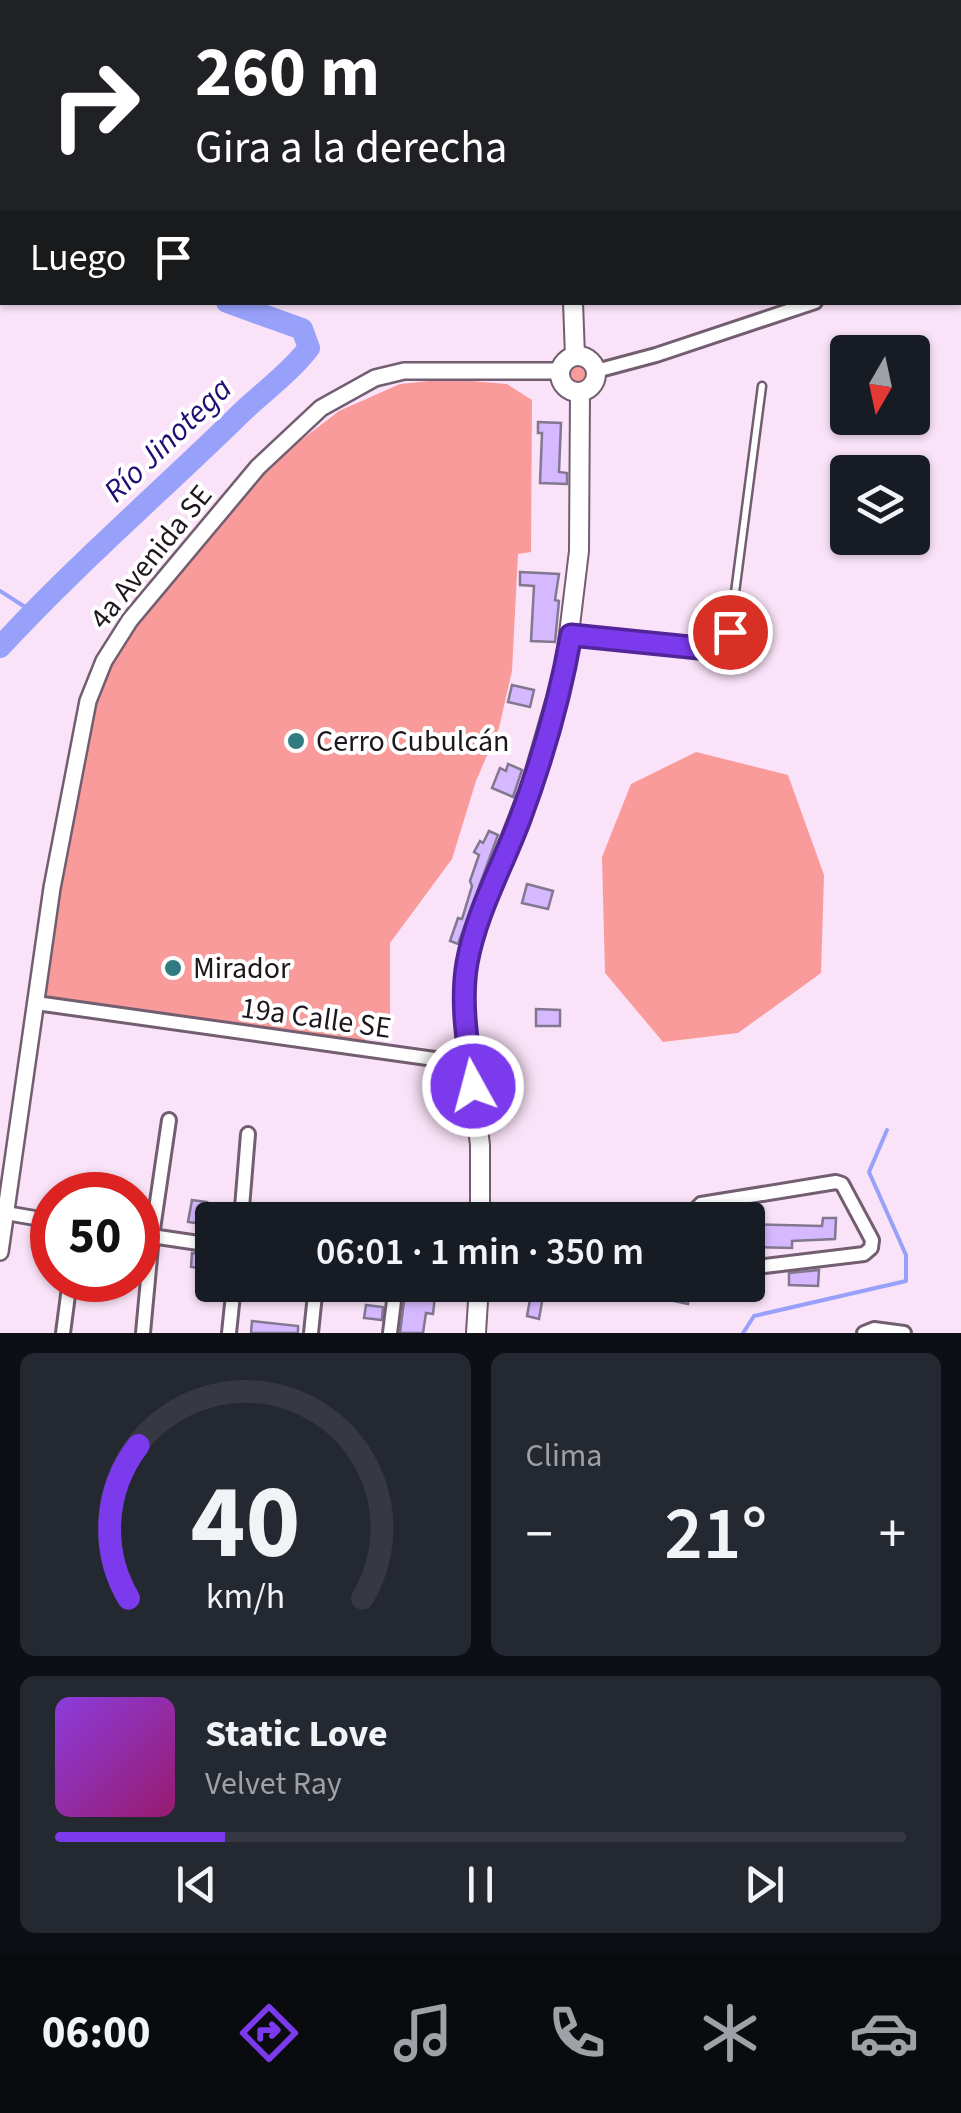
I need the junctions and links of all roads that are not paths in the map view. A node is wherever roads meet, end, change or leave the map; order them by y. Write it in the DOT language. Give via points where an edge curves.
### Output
graph roads {
  1 [pos="573,305"];
  2 [pos="806,305"];
  3 [pos="575,356"];
  4 [pos="596,371"];
  5 [pos="560,372"];
  6 [pos="762,386"];
  7 [pos="580,392"];
  8 [pos="571,635"];
  9 [pos="36,1003"];
  10 [pos="470,1064"];
  11 [pos="168,1120"];
  12 [pos="248,1134"];
  13 [pos="158,1172"];
  14 [pos="242,1202"];
  15 [pos="480,1202"];
  16 [pos="713,1202"];
  17 [pos="5,1203"];
  18 [pos="30,1212"];
  19 [pos="160,1237"];
  20 [pos="195,1243"];
  21 [pos="0,1252"];
  22 [pos="765,1266"];
  23 [pos="68,1302"];
  24 [pos="144,1302"];
  25 [pos="232,1302"];
  26 [pos="314,1302"];
  27 [pos="394,1302"];
  28 [pos="475,1302"];
  29 [pos="64,1333"];
  30 [pos="143,1333"];
  31 [pos="229,1333"];
  32 [pos="310,1333"];
  33 [pos="390,1333"];
  34 [pos="476,1333"];
  35 [pos="864,1333"];
  36 [pos="904,1333"];
  1 -- 3 [label="main road"];
  2 -- 4 [label="street"];
  3 -- 4 [label="main road" via="589,359"];
  3 -- 5 [label="main road"];
  4 -- 7 [label="main road"];
  5 -- 7 [label="main road" via="564,386"];
  5 -- 9 [label="street, 4a Avenida SE" via="404,370 375,378 321,408 258,467 183,556 130,620 88,701"];
  6 -- 8 [label="lane" via="730,632 722,642 699,648"];
  7 -- 8 [label="main road"];
  8 -- 10 [label="main road" via="552,722 473,934 463,1003"];
  9 -- 10 [label="street, 19a Calle SE"];
  9 -- 17 [label="street, 4a Avenida SE"];
  10 -- 15 [label="main road"];
  11 -- 13 [label="street"];
  12 -- 14 [label="street"];
  16 -- 22 [label="street" via="842,1184 871,1248"];
  17 -- 18 [label="street"];
  17 -- 21 [label="street, 4a Avenida SE"];
  19 -- 20 [label="street"];
  23 -- 29 [label="street"];
  24 -- 30 [label="street"];
  25 -- 31 [label="street"];
  26 -- 32 [label="street"];
  27 -- 33 [label="street"];
  28 -- 34 [label="main road"];
  35 -- 36 [label="street"];
}
